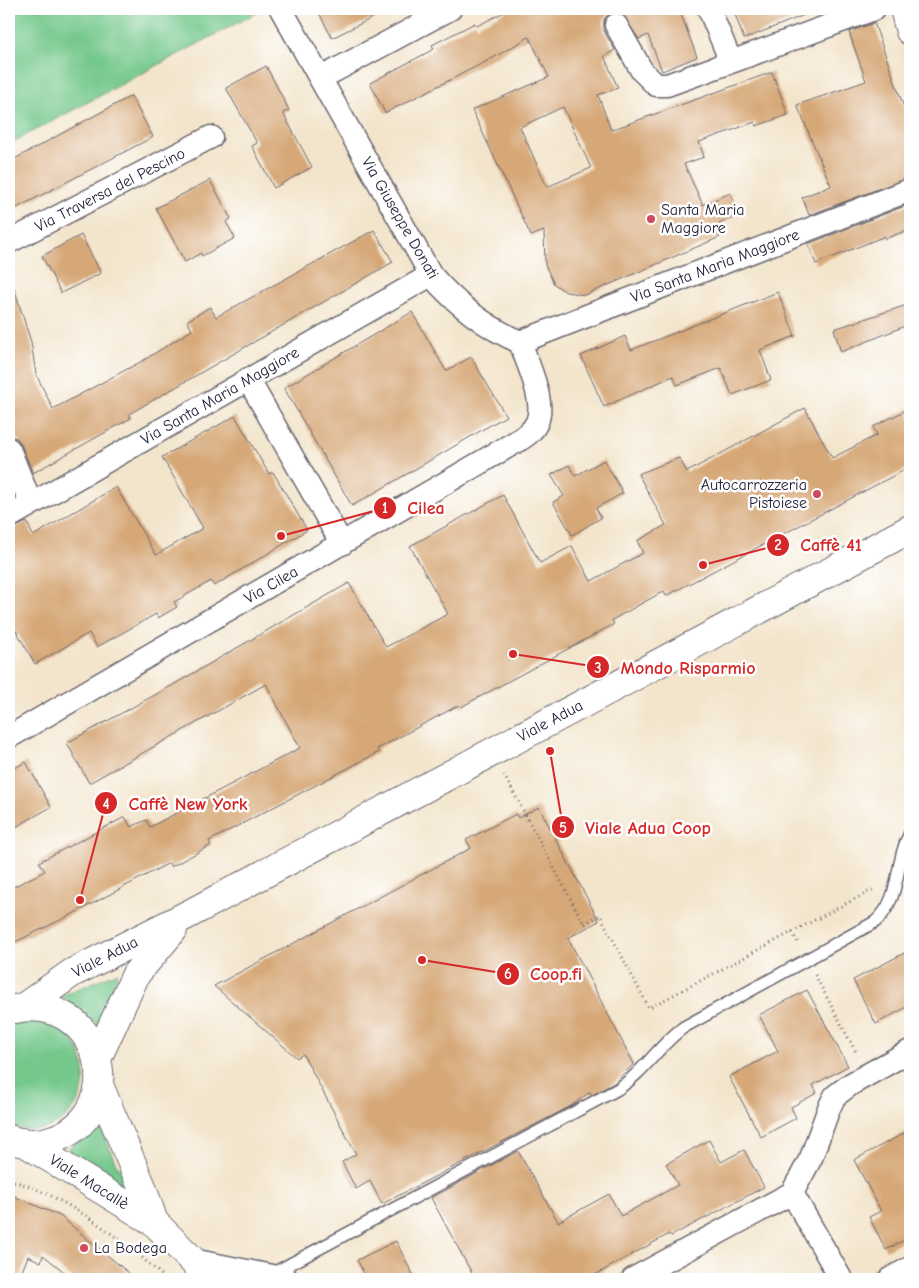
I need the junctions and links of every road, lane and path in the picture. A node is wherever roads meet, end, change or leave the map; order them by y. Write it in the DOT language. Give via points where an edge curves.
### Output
graph roads {
  1 [pos="281,9"];
  2 [pos="450,9"];
  3 [pos="709,9"];
  4 [pos="874,9"];
  5 [pos="904,9"];
  6 [pos="616,25"];
  7 [pos="910,31"];
  8 [pos="730,62"];
  9 [pos="321,78"];
  10 [pos="212,138"];
  11 [pos="910,190"];
  12 [pos="9,242"];
  13 [pos="431,275"];
  14 [pos="520,342"];
  15 [pos="248,379"];
  16 [pos="9,450"];
  17 [pos="31,504"];
  18 [pos="9,517"];
  19 [pos="910,529"];
  20 [pos="342,544"];
  21 [pos="9,737"];
  22 [pos="492,752"];
  23 [pos="910,833"];
  24 [pos="897,877"];
  25 [pos="189,914"];
  26 [pos="792,932"];
  27 [pos="808,960"];
  28 [pos="16,1009"];
  29 [pos="910,1051"];
  30 [pos="98,1072"];
  31 [pos="868,1075"];
  32 [pos="16,1141"];
  33 [pos="9,1180"];
  34 [pos="792,1193"];
  35 [pos="154,1222"];
  36 [pos="192,1260"];
  37 [pos="910,1268"];
  38 [pos="283,1274"];
  39 [pos="166,1279"];
  40 [pos="211,1279"];
  41 [pos="633,1279"];
  42 [pos="841,1279"];
  43 [pos="890,1279"];
  1 -- 9 [label="street, Via Giuseppe Donati"];
  2 -- 9 [label="street"];
  3 -- 8 [label="street"];
  4 -- 8 [label="street"];
  5 -- 7 [label="main road"];
  6 -- 8 [label="street" via="642,71 656,85 667,85"];
  9 -- 13 [label="street, Via Giuseppe Donati"];
  10 -- 12 [label="street, Via Traversa del Pescino"];
  11 -- 14 [label="street, Via Santa Maria Maggiore"];
  13 -- 14 [label="street, Via Giuseppe Donati" via="462,308"];
  13 -- 15 [label="street, Via Santa Maria Maggiore"];
  14 -- 20 [label="street, Via Cilea" via="539,407 537,424 532,431"];
  15 -- 17 [label="street, Via Santa Maria Maggiore"];
  15 -- 20 [label="street"];
  16 -- 17 [label="street"];
  17 -- 18 [label="street, Via Santa Maria Maggiore"];
  19 -- 22 [label="main road, Viale Adua"];
  20 -- 21 [label="street, Via Cilea"];
  22 -- 25 [label="main road, Viale Adua"];
  22 -- 26 [label="path" via="584,924 600,916 649,1008"];
  23 -- 24 [label="lane"];
  24 -- 26 [label="path"];
  24 -- 27 [label="lane" via="892,900 882,916"];
  25 -- 28 [label="main road, Viale Adua" via="72,973"];
  25 -- 30 [label="main road, Viale Adua" via="158,945 136,974"];
  26 -- 27 [label="path"];
  27 -- 31 [label="path"];
  27 -- 38 [label="lane" via="684,1027 618,1089"];
  28 -- 30 [label="main road, Viale Macallè" via="46,1008 70,1019 89,1038"];
  29 -- 31 [label="street"];
  30 -- 32 [label="main road, Viale Adua" via="90,1109 73,1129 50,1140"];
  30 -- 35 [label="main road, Viale Macallè"];
  31 -- 34 [label="street" via="835,1096 811,1158"];
  32 -- 35 [label="main road, Viale Macallè"];
  33 -- 39 [label="path" via="85,1214"];
  34 -- 41 [label="street"];
  34 -- 42 [label="street"];
  35 -- 36 [label="main road, Viale Macallè"];
  36 -- 38 [label="street"];
  36 -- 40 [label="main road, Viale Macallè"];
  37 -- 43 [label="street"];
}
